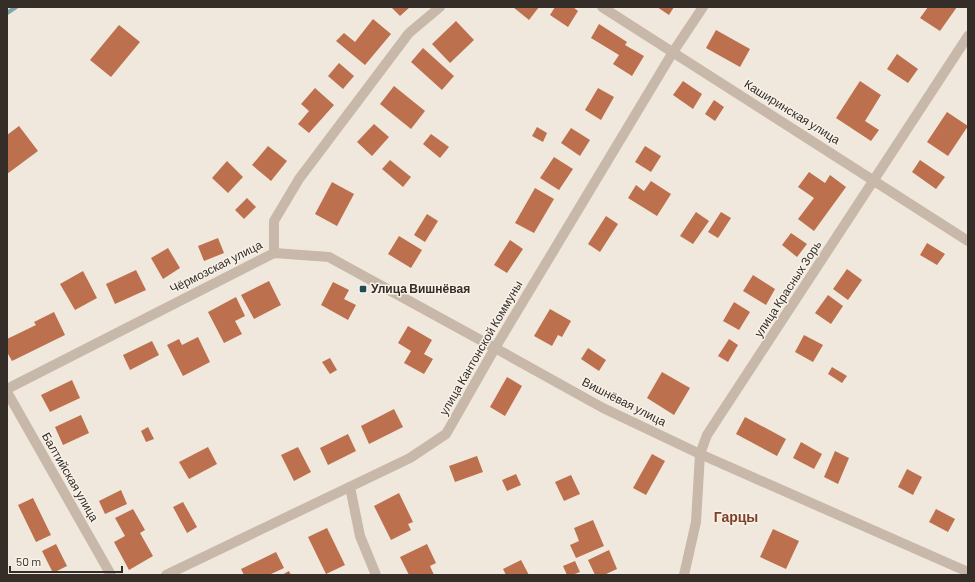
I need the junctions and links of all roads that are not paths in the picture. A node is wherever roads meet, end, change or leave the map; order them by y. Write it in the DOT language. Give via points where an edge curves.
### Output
graph roads {
  1 [pos="440,7"];
  2 [pos="602,7"];
  3 [pos="703,7"];
  4 [pos="968,36"];
  5 [pos="673,52"];
  6 [pos="875,180"];
  7 [pos="968,241"];
  8 [pos="274,253"];
  9 [pos="495,348"];
  10 [pos="7,391"];
  11 [pos="700,454"];
  12 [pos="350,487"];
  13 [pos="968,572"];
  14 [pos="111,575"];
  15 [pos="166,575"];
  16 [pos="376,575"];
  17 [pos="684,575"];
  1 -- 8 [label="street, Чёрмозская улица" via="409,33 299,179 274,222"];
  2 -- 5 [label="street, Каширинская улица"];
  3 -- 5 [label="street, улица Кантонской Коммуны"];
  4 -- 6 [label="street, улица Красных Зорь"];
  5 -- 6 [label="street, Каширинская улица"];
  5 -- 9 [label="street, улица Кантонской Коммуны"];
  6 -- 7 [label="street, Каширинская улица"];
  6 -- 11 [label="street, улица Красных Зорь" via="707,435"];
  8 -- 9 [label="street, Вишнёвая улица" via="329,257"];
  8 -- 10 [label="street, Чёрмозская улица"];
  9 -- 11 [label="street, Вишнёвая улица" via="603,408"];
  9 -- 12 [label="street, улица Кантонской Коммуны" via="446,434 410,458"];
  10 -- 14 [label="street, Балтийская улица"];
  11 -- 13 [label="street, Вишнёвая улица"];
  11 -- 17 [label="street, улица Красных Зорь" via="696,522"];
  12 -- 15 [label="street, улица Кантонской Коммуны"];
  12 -- 16 [label="street" via="360,536"];
}
